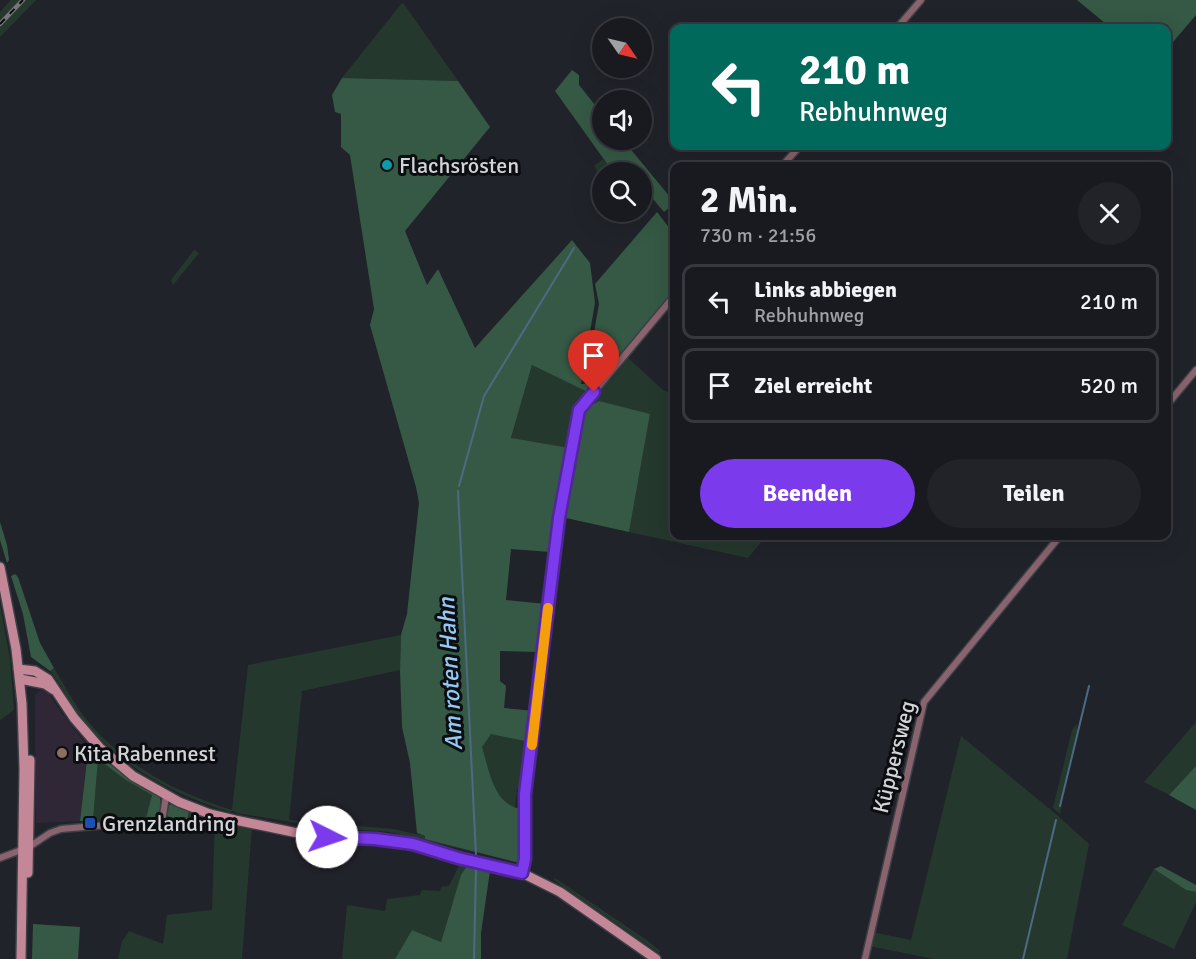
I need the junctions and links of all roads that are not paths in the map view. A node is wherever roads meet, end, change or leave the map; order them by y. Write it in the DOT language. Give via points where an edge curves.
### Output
graph roads {
  1 [pos="921,0"];
  2 [pos="900,24"];
  3 [pos="796,150"];
  4 [pos="786,162"];
  5 [pos="670,301"];
  6 [pos="1196,370"];
  7 [pos="1171,400"];
  8 [pos="1057,540"];
  9 [pos="0,567"];
  10 [pos="21,669"];
  11 [pos="23,680"];
  12 [pos="55,691"];
  13 [pos="166,796"];
  14 [pos="209,820"];
  15 [pos="162,822"];
  16 [pos="26,848"];
  17 [pos="0,858"];
  18 [pos="522,873"];
  19 [pos="23,959"];
  20 [pos="656,959"];
  21 [pos="865,959"];
  1 -- 2 [label="street"];
  3 -- 4 [label="street"];
  5 -- 18 [label="street" via="579,410 552,572 525,794"];
  6 -- 7 [label="street"];
  8 -- 21 [label="street, Küppersweg" via="924,702"];
  9 -- 10 [label="main road"];
  10 -- 11 [label="main road"];
  10 -- 12 [label="main road" via="48,678"];
  11 -- 12 [label="main road" via="45,684"];
  11 -- 16 [label="main road" via="30,752"];
  12 -- 13 [label="main road" via="100,748 133,776"];
  13 -- 15 [label="street"];
  13 -- 18 [label="main road" via="235,820 307,834 413,844"];
  14 -- 15 [label="street"];
  15 -- 16 [label="street" via="61,830"];
  16 -- 17 [label="street"];
  16 -- 19 [label="main road"];
  18 -- 20 [label="main road" via="560,892"];
}
